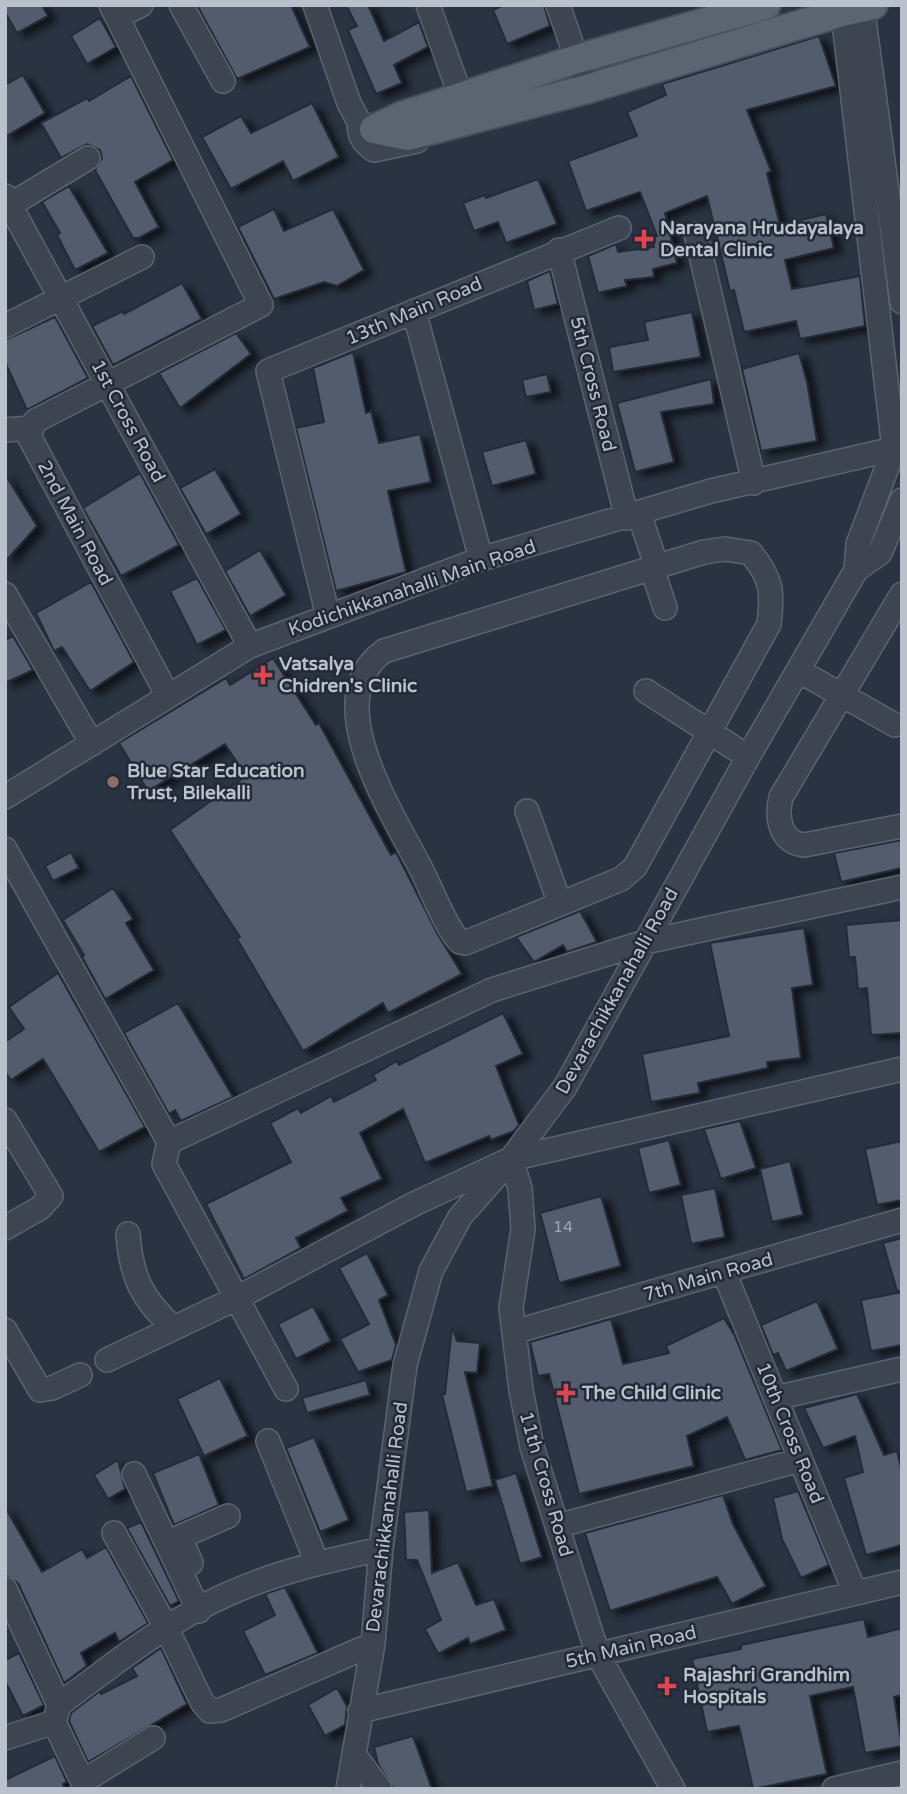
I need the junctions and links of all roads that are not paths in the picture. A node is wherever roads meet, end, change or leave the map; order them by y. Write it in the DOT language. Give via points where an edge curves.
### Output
graph roads {
  1 [pos="141,5"];
  2 [pos="181,5"];
  3 [pos="315,5"];
  4 [pos="428,5"];
  5 [pos="558,5"];
  6 [pos="766,5"];
  7 [pos="851,9"];
  8 [pos="114,11"];
  9 [pos="709,13"];
  10 [pos="577,59"];
  11 [pos="223,81"];
  12 [pos="587,89"];
  13 [pos="461,97"];
  14 [pos="367,126"];
  15 [pos="409,131"];
  16 [pos="891,147"];
  17 [pos="88,158"];
  18 [pos="7,203"];
  19 [pos="619,228"];
  20 [pos="696,234"];
  21 [pos="559,250"];
  22 [pos="142,257"];
  23 [pos="60,296"];
  24 [pos="902,302"];
  25 [pos="414,311"];
  26 [pos="5,326"];
  27 [pos="106,382"];
  28 [pos="30,428"];
  29 [pos="5,430"];
  30 [pos="898,448"];
  31 [pos="754,483"];
  32 [pos="902,500"];
  33 [pos="633,516"];
  34 [pos="481,559"];
  35 [pos="655,568"];
  36 [pos="856,570"];
  37 [pos="5,594"];
  38 [pos="902,594"];
  39 [pos="665,608"];
  40 [pos="328,616"];
  41 [pos="250,646"];
  42 [pos="799,671"];
  43 [pos="646,691"];
  44 [pos="842,695"];
  45 [pos="168,696"];
  46 [pos="895,725"];
  47 [pos="709,730"];
  48 [pos="92,744"];
  49 [pos="748,757"];
  50 [pos="9,788"];
  51 [pos="527,811"];
  52 [pos="902,826"];
  53 [pos="5,849"];
  54 [pos="902,887"];
  55 [pos="560,904"];
  56 [pos="645,942"];
  57 [pos="902,1069"];
  58 [pos="5,1120"];
  59 [pos="169,1142"];
  60 [pos="511,1158"];
  61 [pos="902,1220"];
  62 [pos="5,1228"];
  63 [pos="128,1234"];
  64 [pos="724,1272"];
  65 [pos="235,1299"];
  66 [pos="174,1328"];
  67 [pos="5,1330"];
  68 [pos="514,1332"];
  69 [pos="107,1360"];
  70 [pos="902,1369"];
  71 [pos="80,1375"];
  72 [pos="286,1389"];
  73 [pos="775,1398"];
  74 [pos="268,1441"];
  75 [pos="800,1460"];
  76 [pos="134,1474"];
  77 [pos="228,1516"];
  78 [pos="557,1526"];
  79 [pos="114,1534"];
  80 [pos="381,1549"];
  81 [pos="317,1563"];
  82 [pos="902,1582"];
  83 [pos="5,1589"];
  84 [pos="855,1593"];
  85 [pos="204,1607"];
  86 [pos="167,1629"];
  87 [pos="373,1644"];
  88 [pos="598,1655"];
  89 [pos="360,1711"];
  90 [pos="56,1713"];
  91 [pos="5,1738"];
  92 [pos="153,1738"];
  93 [pos="354,1755"];
  94 [pos="902,1773"];
  95 [pos="84,1785"];
  96 [pos="348,1789"];
  97 [pos="380,1789"];
  98 [pos="673,1789"];
  99 [pos="834,1789"];
  1 -- 8 [label="street"];
  2 -- 11 [label="street"];
  3 -- 14 [label="street" via="349,103"];
  4 -- 13 [label="street"];
  5 -- 10 [label="street"];
  6 -- 9 [label="main road"];
  7 -- 12 [label="main road"];
  7 -- 16 [label="street"];
  7 -- 30 [label="street, Devarachikkanahalli Road"];
  8 -- 27 [label="street" via="261,305"];
  9 -- 10 [label="main road"];
  10 -- 12 [label="street"];
  10 -- 13 [label="main road"];
  12 -- 15 [label="main road"];
  13 -- 15 [label="main road"];
  14 -- 15 [label="main road"];
  16 -- 24 [label="street"];
  17 -- 18 [label="street"];
  18 -- 23 [label="street, 1st Cross Road"];
  19 -- 21 [label="street, 13th Main Road"];
  20 -- 31 [label="street"];
  21 -- 25 [label="street, 13th Main Road"];
  21 -- 33 [label="street, 5th Cross Road"];
  22 -- 23 [label="street"];
  23 -- 26 [label="street"];
  23 -- 27 [label="street, 1st Cross Road"];
  25 -- 34 [label="street"];
  25 -- 40 [label="street, 13th Main Road" via="268,371"];
  27 -- 28 [label="street" via="34,421"];
  27 -- 41 [label="street, 1st Cross Road"];
  28 -- 29 [label="street"];
  28 -- 45 [label="street, 2nd Main Road" via="29,436"];
  30 -- 31 [label="street, Kodichikkanahalli Main Road"];
  30 -- 36 [label="street, Devarachikkanahalli Road" via="858,544"];
  31 -- 33 [label="street, Kodichikkanahalli Main Road" via="711,491"];
  32 -- 36 [label="street, Devarachikkanahalli Road" via="880,554"];
  33 -- 34 [label="street, Kodichikkanahalli Main Road"];
  33 -- 35 [label="street, 5th Cross Road"];
  34 -- 40 [label="street, Kodichikkanahalli Main Road"];
  35 -- 39 [label="street, 5th Cross Road"];
  35 -- 47 [label="street" via="725,549 751,553 767,572 772,596 769,624"];
  35 -- 55 [label="street" via="384,651 369,662 361,677 355,701 366,761 457,939 465,943"];
  36 -- 42 [label="street, Devarachikkanahalli Road"];
  37 -- 48 [label="street"];
  38 -- 44 [label="street"];
  40 -- 41 [label="street, Kodichikkanahalli Main Road"];
  41 -- 45 [label="street, Kodichikkanahalli Main Road"];
  42 -- 44 [label="street"];
  42 -- 49 [label="street, Devarachikkanahalli Road"];
  43 -- 47 [label="street"];
  44 -- 46 [label="street"];
  44 -- 52 [label="street" via="781,797 778,810 785,837 804,845"];
  45 -- 48 [label="street, Kodichikkanahalli Main Road"];
  47 -- 49 [label="street"];
  47 -- 55 [label="street" via="635,867 621,879"];
  48 -- 50 [label="street, Kodichikkanahalli Main Road"];
  49 -- 56 [label="street, Devarachikkanahalli Road"];
  51 -- 55 [label="street"];
  53 -- 59 [label="street"];
  54 -- 56 [label="street"];
  56 -- 59 [label="street" via="492,990"];
  56 -- 60 [label="street, Devarachikkanahalli Road" via="565,1087"];
  57 -- 60 [label="street"];
  58 -- 62 [label="street" via="51,1196 40,1208"];
  59 -- 65 [label="street" via="164,1164"];
  60 -- 65 [label="street"];
  60 -- 68 [label="street, 11th Cross Road" via="520,1188 523,1229 511,1308"];
  60 -- 80 [label="street, Devarachikkanahalli Road" via="460,1217 431,1271 405,1365"];
  61 -- 64 [label="street, 7th Main Road"];
  63 -- 66 [label="street" via="140,1289 153,1310"];
  64 -- 68 [label="street, 7th Main Road"];
  64 -- 73 [label="street, 10th Cross Road"];
  65 -- 66 [label="street"];
  65 -- 72 [label="street"];
  66 -- 69 [label="street"];
  67 -- 71 [label="street" via="40,1390"];
  68 -- 78 [label="street, 11th Cross Road" via="532,1447"];
  70 -- 73 [label="street"];
  73 -- 75 [label="street, 10th Cross Road"];
  74 -- 81 [label="street"];
  75 -- 78 [label="street"];
  75 -- 84 [label="street, 10th Cross Road"];
  76 -- 85 [label="street"];
  77 -- 85 [label="street" via="180,1537"];
  78 -- 88 [label="street, 11th Cross Road"];
  79 -- 86 [label="street"];
  80 -- 81 [label="street"];
  80 -- 87 [label="street, Devarachikkanahalli Road"];
  81 -- 85 [label="street"];
  82 -- 84 [label="street, 5th Main Road"];
  83 -- 90 [label="street"];
  84 -- 88 [label="street, 5th Main Road"];
  85 -- 86 [label="street"];
  86 -- 87 [label="street" via="210,1712"];
  86 -- 90 [label="street"];
  87 -- 89 [label="street, Devarachikkanahalli Road"];
  88 -- 89 [label="street, 5th Main Road"];
  88 -- 98 [label="street, 11th Cross Road"];
  89 -- 93 [label="street, Devarachikkanahalli Road"];
  90 -- 91 [label="street"];
  90 -- 95 [label="street"];
  92 -- 95 [label="street"];
  93 -- 96 [label="street, Devarachikkanahalli Road"];
  93 -- 97 [label="street"];
  94 -- 99 [label="street"];
}
